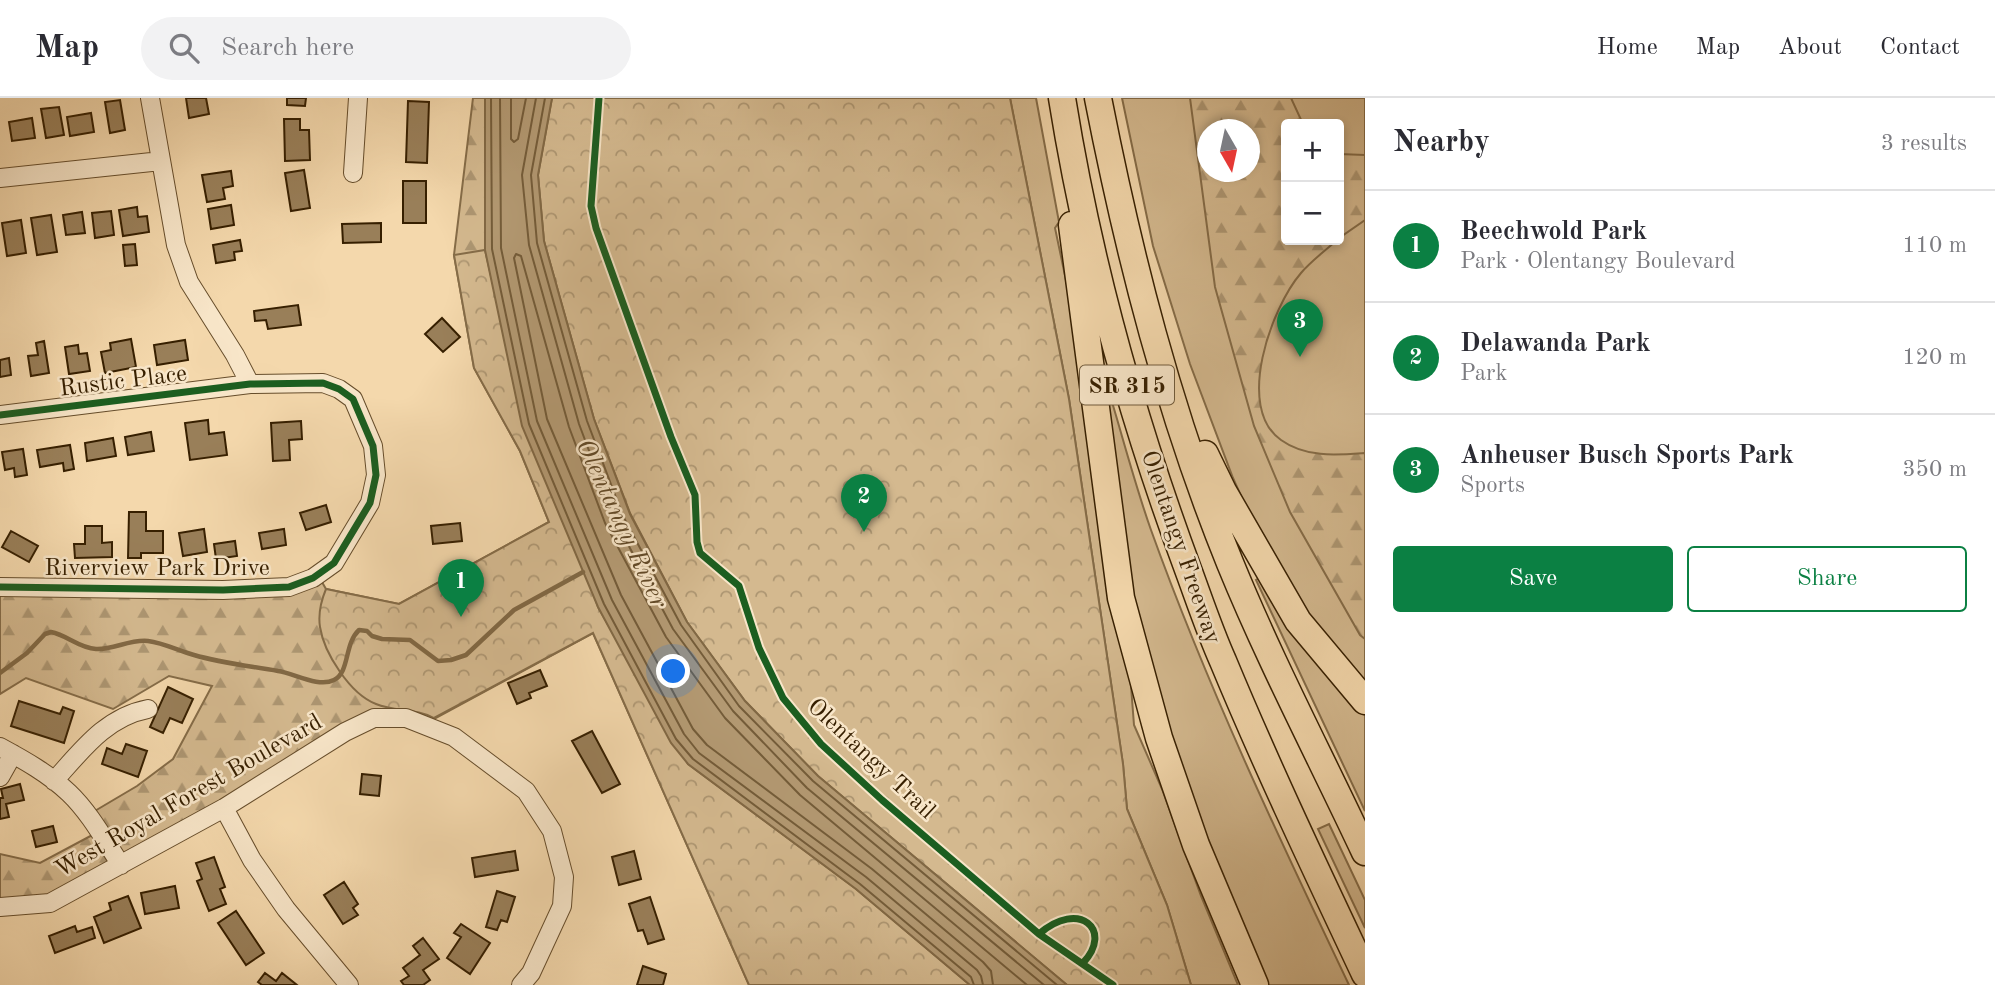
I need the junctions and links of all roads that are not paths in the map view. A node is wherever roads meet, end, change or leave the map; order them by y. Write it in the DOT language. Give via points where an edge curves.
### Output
graph roads {
  1 [pos="150,98"];
  2 [pos="358,98"];
  3 [pos="1098,98"];
  4 [pos="1062,99"];
  5 [pos="161,161"];
  6 [pos="353,173"];
  7 [pos="0,178"];
  8 [pos="1158,356"];
  9 [pos="250,384"];
  10 [pos="0,415"];
  11 [pos="313,578"];
  12 [pos="0,587"];
  13 [pos="1365,701"];
  14 [pos="148,709"];
  15 [pos="6,750"];
  16 [pos="0,777"];
  17 [pos="54,781"];
  18 [pos="224,808"];
  19 [pos="1365,852"];
  20 [pos="121,865"];
  21 [pos="0,908"];
  22 [pos="1365,974"];
  23 [pos="349,985"];
  24 [pos="521,985"];
  25 [pos="1255,985"];
  1 -- 5 [label="street"];
  2 -- 6 [label="street"];
  3 -- 8 [label="highway, Olentangy Freeway / SR 315" via="1121,214"];
  4 -- 22 [label="highway, Olentangy Freeway / SR 315" via="1121,365 1161,497 1222,660"];
  4 -- 25 [label="highway" via="1074,240 1121,598 1159,738 1192,834"];
  5 -- 7 [label="street"];
  5 -- 9 [label="street" via="182,268"];
  8 -- 13 [label="highway" via="1223,491 1280,593"];
  8 -- 19 [label="highway, Olentangy Freeway / SR 315" via="1230,563"];
  9 -- 10 [label="street, Rustic Place"];
  9 -- 11 [label="street, Rustic Place" via="323,383 339,389 353,399 373,446 376,475 370,503 334,563"];
  11 -- 12 [label="street, Riverview Park Drive" via="289,587 223,590"];
  14 -- 17 [label="street" via="110,723"];
  15 -- 16 [label="street"];
  15 -- 17 [label="street"];
  17 -- 20 [label="street" via="88,816"];
  18 -- 20 [label="street, West Royal Forest Boulevard"];
  18 -- 23 [label="street" via="286,909"];
  18 -- 24 [label="street, West Royal Forest Boulevard" via="374,718 406,718 454,737 526,791 552,831 564,877 562,906"];
  20 -- 21 [label="street, West Royal Forest Boulevard" via="50,904"];
}
